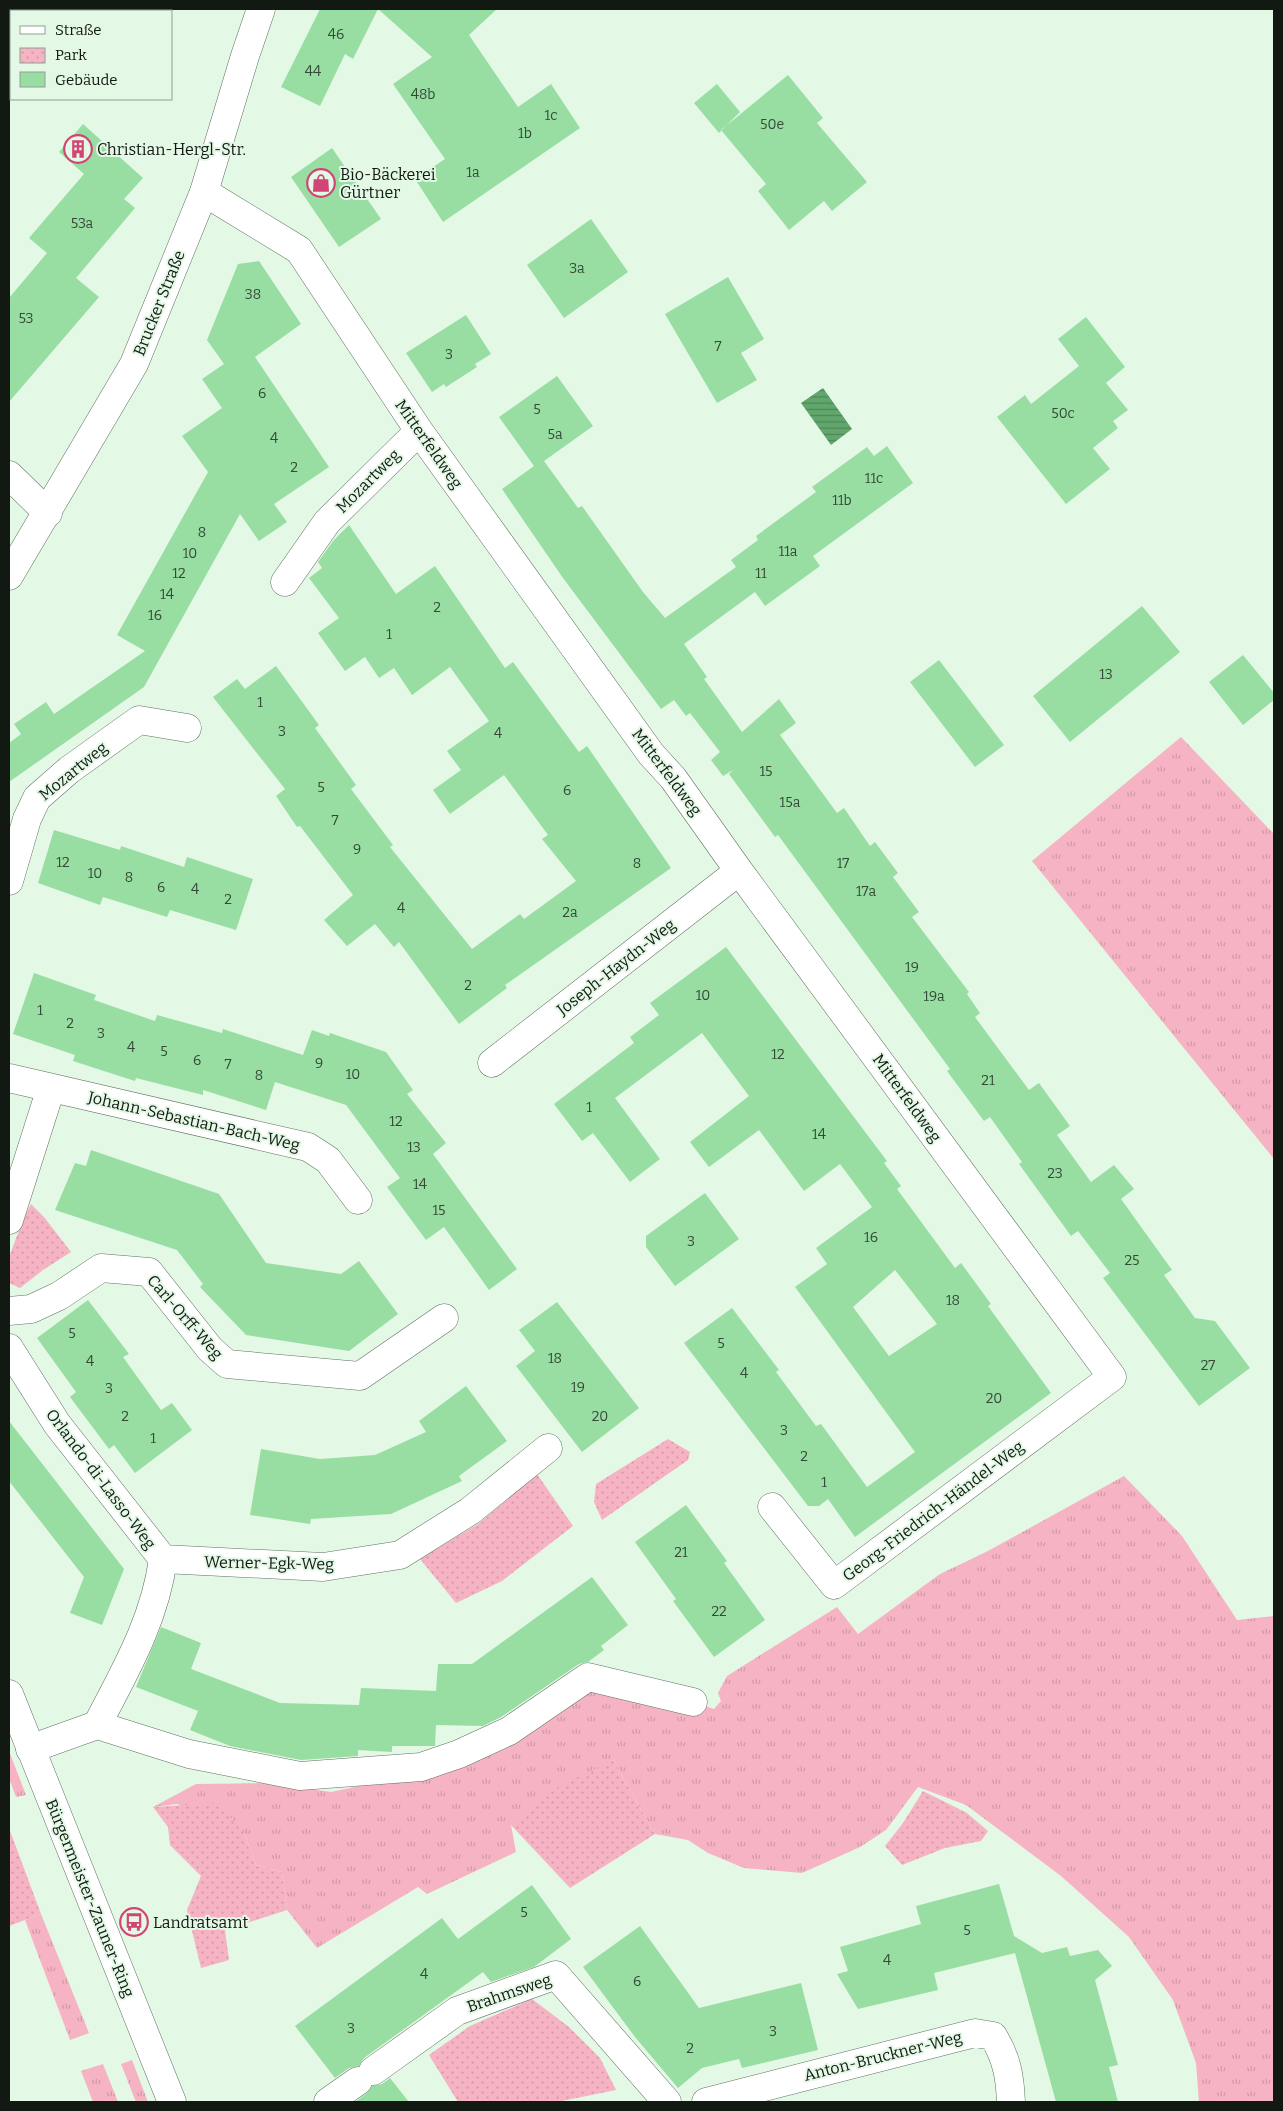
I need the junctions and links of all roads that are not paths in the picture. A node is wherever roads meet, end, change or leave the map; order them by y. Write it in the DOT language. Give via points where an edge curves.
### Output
graph roads {
  1 [pos="261,9"];
  2 [pos="204,192"];
  3 [pos="419,431"];
  4 [pos="9,475"];
  5 [pos="48,513"];
  6 [pos="9,576"];
  7 [pos="285,582"];
  8 [pos="187,728"];
  9 [pos="740,871"];
  10 [pos="9,881"];
  11 [pos="492,1063"];
  12 [pos="9,1078"];
  13 [pos="51,1088"];
  14 [pos="358,1200"];
  15 [pos="9,1220"];
  16 [pos="9,1311"];
  17 [pos="444,1318"];
  18 [pos="9,1348"];
  19 [pos="1112,1377"];
  20 [pos="548,1448"];
  21 [pos="772,1507"];
  22 [pos="163,1559"];
  23 [pos="9,1694"];
  24 [pos="694,1702"];
  25 [pos="97,1725"];
  26 [pos="30,1749"];
  27 [pos="172,2102"];
  28 [pos="328,2102"];
  29 [pos="667,2102"];
  30 [pos="706,2102"];
  31 [pos="1011,2102"];
  1 -- 2 [label="street, Brucker Straße"];
  2 -- 3 [label="street, Mitterfeldweg" via="299,250"];
  2 -- 5 [label="street, Brucker Straße" via="134,364"];
  3 -- 7 [label="street, Mozartweg" via="327,522"];
  3 -- 9 [label="street, Mitterfeldweg" via="651,754 673,778"];
  4 -- 5 [label="street"];
  5 -- 6 [label="street, Brucker Straße"];
  8 -- 10 [label="street, Mozartweg" via="139,720 69,770 37,798 27,819"];
  9 -- 11 [label="street, Joseph-Haydn-Weg"];
  9 -- 19 [label="street, Mitterfeldweg"];
  12 -- 13 [label="street, Johann-Sebastian-Bach-Weg"];
  13 -- 14 [label="street, Johann-Sebastian-Bach-Weg" via="308,1147 328,1160"];
  13 -- 15 [label="street"];
  16 -- 17 [label="street, Carl-Orff-Weg" via="30,1309 59,1296 101,1268 149,1272 210,1349 227,1364 360,1376"];
  18 -- 22 [label="street, Orlando-di-Lasso-Weg" via="57,1424"];
  19 -- 21 [label="street, Georg-Friedrich-Händel-Weg" via="834,1586"];
  20 -- 22 [label="street, Werner-Egk-Weg" via="470,1511 400,1555 323,1567"];
  22 -- 25 [label="street, Orlando-di-Lasso-Weg" via="159,1586 142,1637"];
  23 -- 26 [label="street, Bürgermeister-Zauner-Ring"];
  24 -- 25 [label="street" via="588,1677 509,1732 459,1754 421,1767 300,1776 189,1754"];
  25 -- 26 [label="street"];
  26 -- 27 [label="street, Bürgermeister-Zauner-Ring"];
  28 -- 29 [label="street, Brahmsweg" via="457,2011 556,1975"];
  30 -- 31 [label="street, Anton-Bruckner-Weg" via="975,2033 993,2036 1001,2048 1009,2069"];
}
